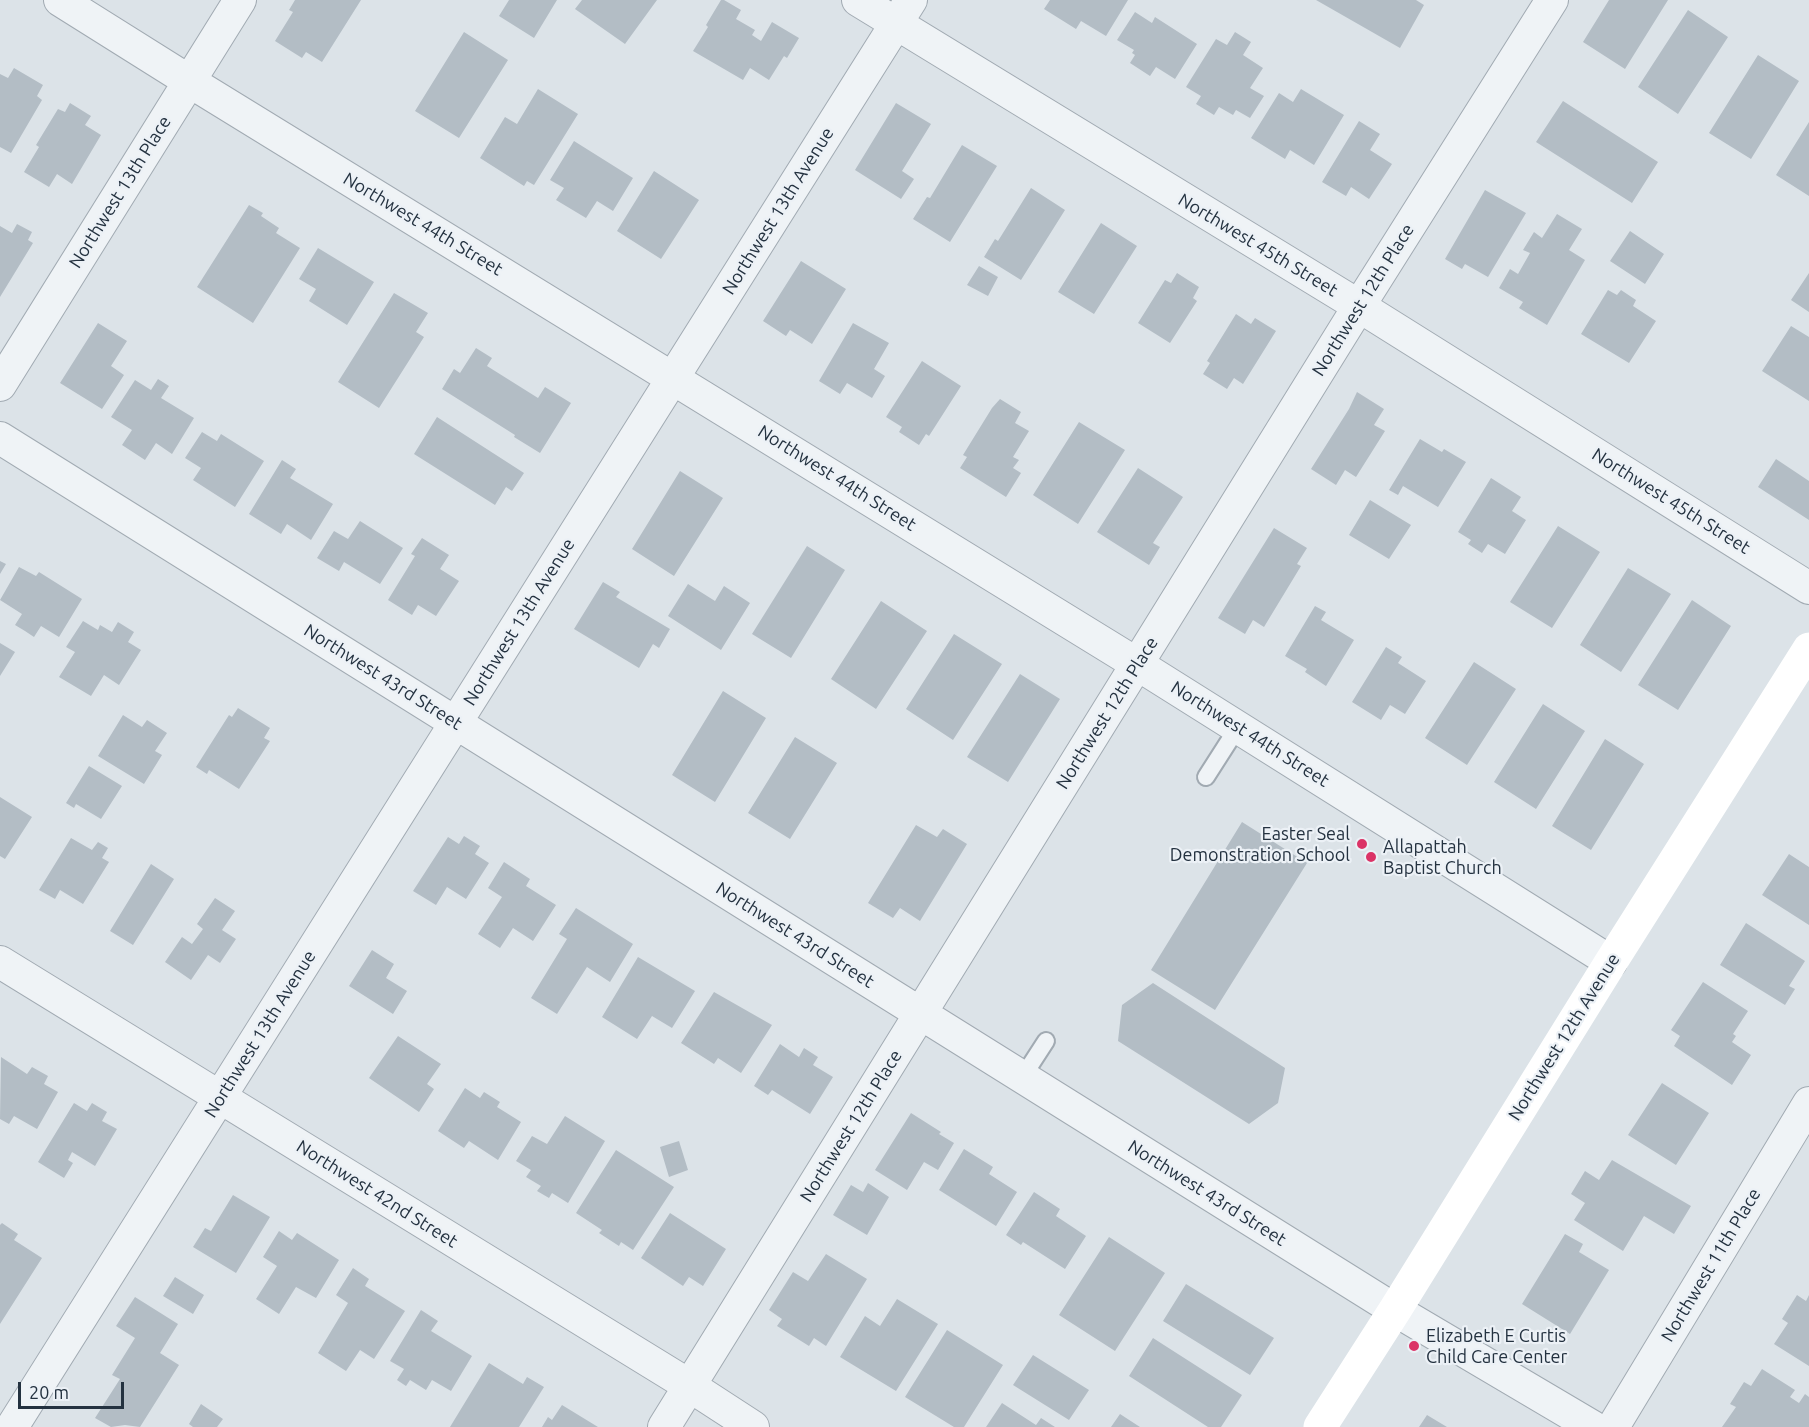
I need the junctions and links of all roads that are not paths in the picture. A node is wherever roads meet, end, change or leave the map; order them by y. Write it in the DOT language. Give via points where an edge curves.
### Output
graph roads {
  1 [pos="60,0"];
  2 [pos="240,0"];
  3 [pos="858,0"];
  4 [pos="1552,0"];
  5 [pos="903,12"];
  6 [pos="189,81"];
  7 [pos="1359,306"];
  8 [pos="674,377"];
  9 [pos="0,385"];
  10 [pos="0,438"];
  11 [pos="1809,588"];
  12 [pos="1809,648"];
  13 [pos="1137,664"];
  14 [pos="456,723"];
  15 [pos="1238,727"];
  16 [pos="1206,777"];
  17 [pos="0,962"];
  18 [pos="1611,962"];
  19 [pos="920,1014"];
  20 [pos="1046,1041"];
  21 [pos="1022,1078"];
  22 [pos="220,1098"];
  23 [pos="1809,1103"];
  24 [pos="1395,1311"];
  25 [pos="690,1386"];
  26 [pos="12,1427"];
  27 [pos="664,1427"];
  28 [pos="753,1427"];
  29 [pos="1320,1427"];
  30 [pos="1593,1427"];
  31 [pos="1613,1427"];
  1 -- 6 [label="street, Northwest 44th Street"];
  2 -- 6 [label="street, Northwest 13th Place"];
  3 -- 5 [label="street, Northwest 45th Street"];
  4 -- 7 [label="street, Northwest 12th Place"];
  5 -- 7 [label="street, Northwest 45th Street"];
  5 -- 8 [label="street, Northwest 13th Avenue"];
  6 -- 8 [label="street, Northwest 44th Street"];
  6 -- 9 [label="street, Northwest 13th Place"];
  7 -- 11 [label="street, Northwest 45th Street"];
  7 -- 13 [label="street, Northwest 12th Place"];
  8 -- 13 [label="street, Northwest 44th Street"];
  8 -- 14 [label="street, Northwest 13th Avenue"];
  10 -- 14 [label="street, Northwest 43rd Street"];
  12 -- 18 [label="main road, Northwest 12th Avenue"];
  13 -- 15 [label="street, Northwest 44th Street"];
  13 -- 19 [label="street, Northwest 12th Place"];
  14 -- 19 [label="street, Northwest 43rd Street"];
  14 -- 22 [label="street, Northwest 13th Avenue"];
  15 -- 16 [label="lane"];
  15 -- 18 [label="street, Northwest 44th Street"];
  17 -- 22 [label="street, Northwest 42nd Street"];
  18 -- 24 [label="main road, Northwest 12th Avenue"];
  19 -- 21 [label="street, Northwest 43rd Street"];
  19 -- 25 [label="street, Northwest 12th Place"];
  20 -- 21 [label="lane"];
  21 -- 24 [label="street, Northwest 43rd Street"];
  22 -- 25 [label="street, Northwest 42nd Street"];
  22 -- 26 [label="street, Northwest 13th Avenue"];
  23 -- 31 [label="street, Northwest 11th Place"];
  24 -- 29 [label="main road, Northwest 12th Avenue"];
  24 -- 30 [label="street, Northwest 43rd Street"];
  25 -- 27 [label="street, Northwest 12th Place"];
  25 -- 28 [label="street, Northwest 42nd Street"];
}
